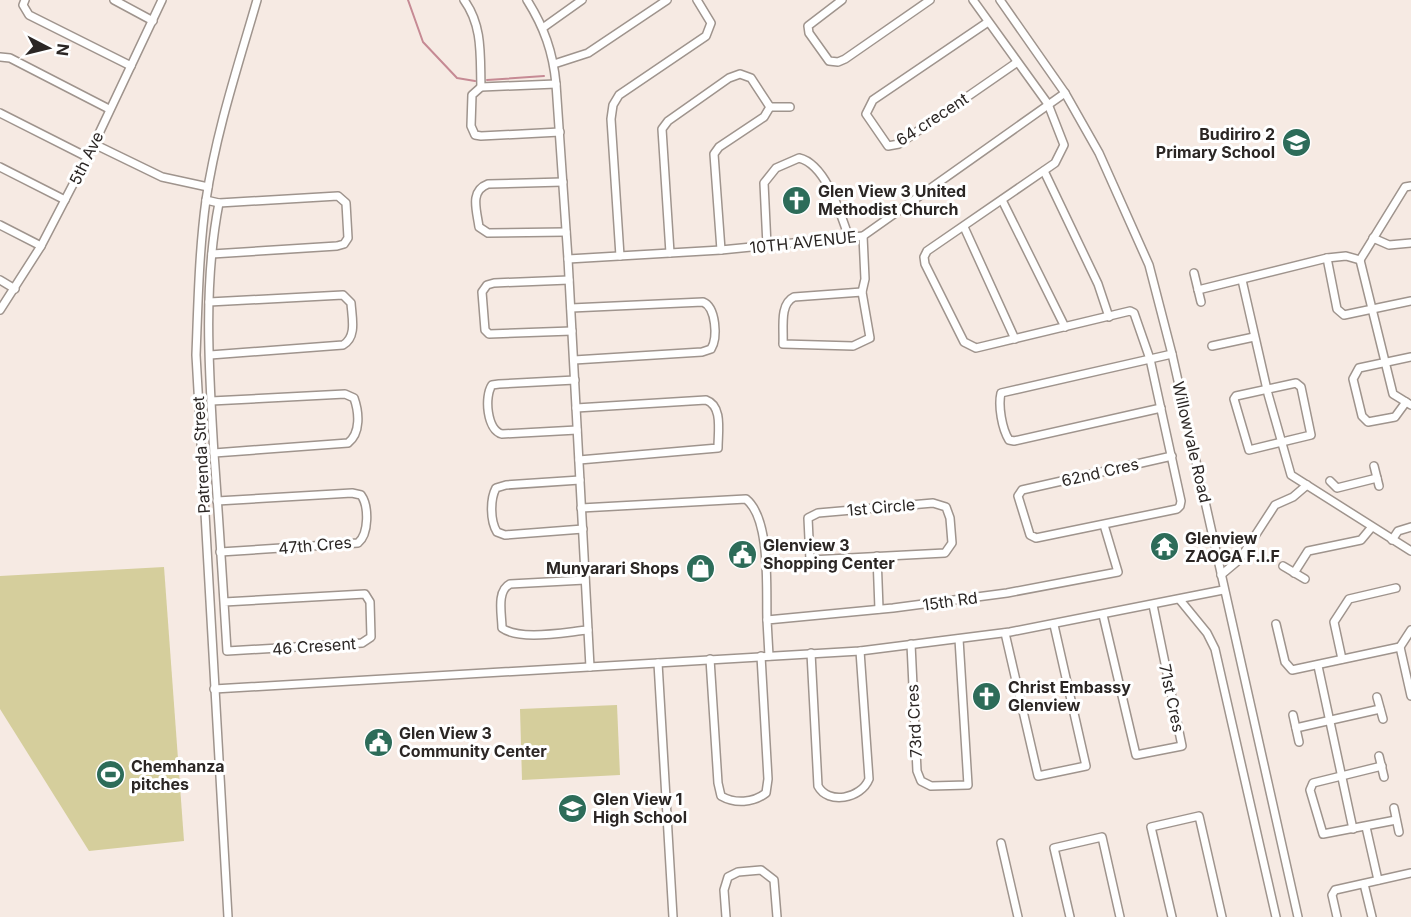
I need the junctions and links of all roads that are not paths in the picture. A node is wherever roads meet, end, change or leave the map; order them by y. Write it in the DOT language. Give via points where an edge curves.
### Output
graph roads {
  1 [pos="25,0"];
  2 [pos="114,0"];
  3 [pos="162,0"];
  4 [pos="257,0"];
  5 [pos="464,0"];
  6 [pos="527,0"];
  7 [pos="582,0"];
  8 [pos="667,0"];
  9 [pos="697,0"];
  10 [pos="842,0"];
  11 [pos="930,0"];
  12 [pos="973,0"];
  13 [pos="1000,0"];
  14 [pos="153,21"];
  15 [pos="988,22"];
  16 [pos="544,27"];
  17 [pos="0,57"];
  18 [pos="1016,63"];
  19 [pos="554,64"];
  20 [pos="130,66"];
  21 [pos="556,84"];
  22 [pos="481,87"];
  23 [pos="1065,93"];
  24 [pos="1048,104"];
  25 [pos="770,107"];
  26 [pos="790,107"];
  27 [pos="109,109"];
  28 [pos="0,113"];
  29 [pos="560,132"];
  30 [pos="94,144"];
  31 [pos="87,157"];
  32 [pos="0,167"];
  33 [pos="1044,171"];
  34 [pos="563,182"];
  35 [pos="1411,186"];
  36 [pos="208,187"];
  37 [pos="65,200"];
  38 [pos="206,200"];
  39 [pos="1002,200"];
  40 [pos="219,203"];
  41 [pos="0,225"];
  42 [pos="964,227"];
  43 [pos="566,232"];
  44 [pos="863,236"];
  45 [pos="849,238"];
  46 [pos="1373,238"];
  47 [pos="1411,243"];
  48 [pos="41,246"];
  49 [pos="767,246"];
  50 [pos="721,250"];
  51 [pos="670,253"];
  52 [pos="212,254"];
  53 [pos="620,256"];
  54 [pos="1327,258"];
  55 [pos="568,259"];
  56 [pos="1360,260"];
  57 [pos="1194,273"];
  58 [pos="0,280"];
  59 [pos="570,280"];
  60 [pos="1242,280"];
  61 [pos="15,289"];
  62 [pos="1198,290"];
  63 [pos="861,292"];
  64 [pos="1411,301"];
  65 [pos="209,302"];
  66 [pos="1201,302"];
  67 [pos="571,308"];
  68 [pos="0,310"];
  69 [pos="1374,310"];
  70 [pos="1108,317"];
  71 [pos="1065,327"];
  72 [pos="572,331"];
  73 [pos="1254,337"];
  74 [pos="1015,339"];
  75 [pos="1212,346"];
  76 [pos="1172,354"];
  77 [pos="210,355"];
  78 [pos="1411,357"];
  79 [pos="1150,359"];
  80 [pos="574,360"];
  81 [pos="1386,363"];
  82 [pos="575,380"];
  83 [pos="1268,392"];
  84 [pos="211,401"];
  85 [pos="1409,404"];
  86 [pos="576,408"];
  87 [pos="1161,408"];
  88 [pos="577,430"];
  89 [pos="1281,444"];
  90 [pos="214,453"];
  91 [pos="1172,456"];
  92 [pos="579,460"];
  93 [pos="1374,466"];
  94 [pos="1377,478"];
  95 [pos="580,480"];
  96 [pos="1307,484"];
  97 [pos="1379,486"];
  98 [pos="1326,497"];
  99 [pos="217,501"];
  100 [pos="581,508"];
  101 [pos="1104,525"];
  102 [pos="1371,528"];
  103 [pos="1411,528"];
  104 [pos="583,529"];
  105 [pos="1392,540"];
  106 [pos="1411,551"];
  107 [pos="220,552"];
  108 [pos="877,556"];
  109 [pos="1283,566"];
  110 [pos="1294,573"];
  111 [pos="1221,575"];
  112 [pos="1305,579"];
  113 [pos="585,580"];
  114 [pos="1395,588"];
  115 [pos="1223,590"];
  116 [pos="1180,600"];
  117 [pos="224,602"];
  118 [pos="1153,605"];
  119 [pos="879,609"];
  120 [pos="1103,615"];
  121 [pos="767,620"];
  122 [pos="1276,624"];
  123 [pos="1054,625"];
  124 [pos="588,630"];
  125 [pos="1411,630"];
  126 [pos="1005,633"];
  127 [pos="959,639"];
  128 [pos="910,644"];
  129 [pos="1400,647"];
  130 [pos="860,651"];
  131 [pos="810,653"];
  132 [pos="761,656"];
  133 [pos="770,656"];
  134 [pos="710,659"];
  135 [pos="1342,660"];
  136 [pos="658,663"];
  137 [pos="1318,666"];
  138 [pos="590,667"];
  139 [pos="214,689"];
  140 [pos="1411,696"];
  141 [pos="1377,697"];
  142 [pos="1380,709"];
  143 [pos="1293,715"];
  144 [pos="1383,719"];
  145 [pos="1329,721"];
  146 [pos="1296,728"];
  147 [pos="1299,742"];
  148 [pos="1379,756"];
  149 [pos="1382,766"];
  150 [pos="1340,776"];
  151 [pos="1384,777"];
  152 [pos="1394,808"];
  153 [pos="1396,820"];
  154 [pos="1366,827"];
  155 [pos="1353,829"];
  156 [pos="1399,832"];
  157 [pos="1001,843"];
  158 [pos="1411,873"];
  159 [pos="1378,880"];
  160 [pos="1364,884"];
  161 [pos="228,917"];
  162 [pos="673,917"];
  163 [pos="726,917"];
  164 [pos="777,917"];
  165 [pos="1018,917"];
  166 [pos="1070,917"];
  167 [pos="1120,917"];
  168 [pos="1172,917"];
  169 [pos="1222,917"];
  170 [pos="1276,917"];
  171 [pos="1298,917"];
  172 [pos="1337,917"];
  173 [pos="1372,917"];
  1 -- 20 [label="street" via="23,5 29,15"];
  2 -- 14 [label="street"];
  3 -- 14 [label="street, 5th Ave"];
  4 -- 36 [label="street, Patrenda Street" via="224,114"];
  5 -- 22 [label="street" via="479,29"];
  6 -- 16 [label="street"];
  7 -- 16 [label="street"];
  8 -- 19 [label="street" via="588,53"];
  9 -- 53 [label="street" via="711,23 706,36 619,95 613,105"];
  10 -- 11 [label="street" via="808,26 808,33 833,62 845,59"];
  12 -- 15 [label="street"];
  13 -- 23 [label="street, Willowvale Road"];
  14 -- 20 [label="street, 5th Ave"];
  15 -- 18 [label="street"];
  15 -- 18 [label="street, 64 crecent" via="873,100 866,114 884,142 888,146 899,144"];
  16 -- 19 [label="street"];
  17 -- 27 [label="street"];
  18 -- 24 [label="street"];
  19 -- 21 [label="street"];
  20 -- 27 [label="street, 5th Ave"];
  21 -- 22 [label="street"];
  21 -- 29 [label="street"];
  22 -- 29 [label="street" via="471,101 475,135"];
  23 -- 24 [label="street, 10TH AVENUE"];
  23 -- 76 [label="street, Willowvale Road" via="1099,153 1149,265"];
  24 -- 33 [label="street" via="1064,145 1060,157"];
  24 -- 44 [label="street, 10TH AVENUE"];
  25 -- 26 [label="street"];
  25 -- 50 [label="street" via="764,117 714,154"];
  25 -- 51 [label="street" via="751,78 740,74 664,125 661,139"];
  27 -- 30 [label="street, 5th Ave"];
  28 -- 31 [label="street"];
  29 -- 34 [label="street"];
  30 -- 31 [label="street, 5th Ave"];
  30 -- 36 [label="street" via="162,177"];
  31 -- 37 [label="street, 5th Ave"];
  32 -- 37 [label="street"];
  33 -- 39 [label="street"];
  33 -- 70 [label="street" via="1098,284"];
  34 -- 43 [label="street"];
  34 -- 43 [label="street" via="488,184 476,193 479,227 488,233"];
  35 -- 46 [label="street" via="1405,187"];
  36 -- 38 [label="street, Patrenda Street"];
  37 -- 48 [label="street, 5th Ave"];
  38 -- 40 [label="street"];
  38 -- 139 [label="street, Patrenda Street" via="196,355"];
  39 -- 42 [label="street"];
  39 -- 71 [label="street"];
  40 -- 52 [label="street"];
  40 -- 52 [label="street" via="338,196 346,203 348,238 337,246"];
  41 -- 48 [label="street"];
  42 -- 74 [label="street"];
  42 -- 74 [label="street" via="927,251 925,264 964,342 976,348"];
  43 -- 55 [label="street"];
  44 -- 45 [label="street, 10TH AVENUE"];
  44 -- 63 [label="street" via="865,279"];
  45 -- 49 [label="street, 10TH AVENUE"];
  45 -- 49 [label="street" via="829,185 810,162 799,158 776,168 764,183"];
  46 -- 47 [label="street" via="1389,245"];
  46 -- 56 [label="street"];
  48 -- 61 [label="street, 5th Ave"];
  49 -- 50 [label="street, 10TH AVENUE"];
  50 -- 51 [label="street, 10TH AVENUE"];
  51 -- 53 [label="street, 10TH AVENUE"];
  52 -- 65 [label="street"];
  53 -- 55 [label="street, 10TH AVENUE"];
  54 -- 56 [label="street" via="1346,256"];
  54 -- 60 [label="street"];
  54 -- 69 [label="street" via="1340,313"];
  55 -- 59 [label="street"];
  56 -- 69 [label="street"];
  57 -- 62 [label="street"];
  58 -- 61 [label="street"];
  59 -- 67 [label="street"];
  59 -- 72 [label="street" via="494,283 482,292 485,330 489,334"];
  60 -- 62 [label="street"];
  60 -- 73 [label="street"];
  61 -- 68 [label="street, 5th Ave"];
  62 -- 66 [label="street"];
  63 -- 63 [label="street" via="788,300 784,307 783,344 853,346 870,338"];
  64 -- 69 [label="street"];
  65 -- 77 [label="street"];
  65 -- 77 [label="street" via="343,295 351,303 352,330 343,345"];
  67 -- 72 [label="street"];
  67 -- 80 [label="street" via="703,302 713,312 711,349"];
  69 -- 81 [label="street"];
  70 -- 71 [label="street"];
  70 -- 79 [label="street" via="1134,313"];
  71 -- 74 [label="street"];
  72 -- 80 [label="street"];
  73 -- 75 [label="street"];
  73 -- 83 [label="street"];
  76 -- 79 [label="street"];
  76 -- 111 [label="street, Willowvale Road"];
  77 -- 84 [label="street"];
  78 -- 81 [label="street"];
  79 -- 87 [label="street"];
  79 -- 87 [label="street" via="1001,393 1006,435 1009,440 1018,441"];
  80 -- 82 [label="street"];
  81 -- 85 [label="street" via="1393,394"];
  81 -- 85 [label="street" via="1359,368 1354,374 1362,416 1368,422 1395,417"];
  82 -- 86 [label="street"];
  82 -- 88 [label="street" via="499,384 489,390 495,432"];
  83 -- 89 [label="street"];
  83 -- 89 [label="street" via="1296,383 1301,387 1312,433"];
  83 -- 89 [label="street" via="1236,396 1234,405 1249,450"];
  84 -- 90 [label="street"];
  84 -- 90 [label="street" via="345,394 354,398 356,405 357,432 348,443"];
  86 -- 88 [label="street"];
  86 -- 92 [label="street" via="706,400 717,408 718,448"];
  87 -- 91 [label="street"];
  88 -- 92 [label="street"];
  89 -- 96 [label="street" via="1291,475"];
  90 -- 99 [label="street"];
  91 -- 101 [label="street, 62nd Cres" via="1180,506"];
  91 -- 101 [label="street, 62nd Cres" via="1019,492 1029,533 1034,538"];
  92 -- 95 [label="street"];
  93 -- 94 [label="street"];
  94 -- 97 [label="street"];
  94 -- 98 [label="street" via="1337,488 1331,484"];
  95 -- 100 [label="street"];
  95 -- 104 [label="street" via="506,485 496,488 492,496 494,527 505,535"];
  96 -- 98 [label="street"];
  96 -- 111 [label="street" via="1293,497 1275,505 1240,559"];
  98 -- 102 [label="street"];
  99 -- 107 [label="street"];
  99 -- 107 [label="street, 47th Cres" via="352,493 361,495 364,502 366,532 358,543"];
  100 -- 104 [label="street"];
  100 -- 121 [label="street" via="746,499 752,504 763,532"];
  101 -- 119 [label="street, 15th Rd" via="1118,572 1007,593"];
  102 -- 105 [label="street"];
  102 -- 110 [label="street" via="1361,540 1308,551"];
  103 -- 105 [label="street" via="1398,531"];
  104 -- 113 [label="street"];
  105 -- 106 [label="street"];
  107 -- 117 [label="street"];
  108 -- 108 [label="street, 1st Circle" via="810,560 808,518 818,513 933,503 946,507 952,543 945,553"];
  108 -- 119 [label="street"];
  109 -- 110 [label="street"];
  110 -- 112 [label="street"];
  111 -- 115 [label="street, Willowvale Road"];
  113 -- 124 [label="street"];
  113 -- 124 [label="street" via="505,586 502,628 521,635"];
  114 -- 135 [label="street" via="1349,599 1344,604 1334,622"];
  115 -- 116 [label="street"];
  115 -- 171 [label="street, Willowvale Road"];
  116 -- 118 [label="street"];
  116 -- 170 [label="street" via="1215,649"];
  117 -- 117 [label="street, 46 Cresent" via="361,593 370,602 371,637 362,643 227,651"];
  118 -- 120 [label="street"];
  118 -- 120 [label="street, 71st Cres" via="1182,746 1136,755"];
  119 -- 121 [label="street, 15th Rd"];
  120 -- 123 [label="street"];
  121 -- 133 [label="street"];
  122 -- 137 [label="street" via="1288,668 1297,671"];
  123 -- 126 [label="street"];
  123 -- 126 [label="street" via="1086,766 1038,776"];
  124 -- 138 [label="street"];
  125 -- 129 [label="street"];
  126 -- 127 [label="street"];
  127 -- 128 [label="street"];
  127 -- 128 [label="street, 73rd Cres" via="968,785 931,786 921,781 917,771"];
  128 -- 130 [label="street"];
  129 -- 135 [label="street"];
  129 -- 140 [label="street"];
  130 -- 131 [label="street"];
  130 -- 131 [label="street" via="869,780 865,790 856,796 828,796 818,786"];
  131 -- 133 [label="street"];
  132 -- 133 [label="street"];
  132 -- 134 [label="street"];
  132 -- 134 [label="street" via="768,778 765,793 757,800 731,801 721,796"];
  134 -- 136 [label="street"];
  135 -- 137 [label="street"];
  136 -- 138 [label="street"];
  136 -- 162 [label="street"];
  137 -- 145 [label="street"];
  138 -- 139 [label="street"];
  139 -- 161 [label="street, Patrenda Street"];
  141 -- 142 [label="street"];
  142 -- 144 [label="street"];
  142 -- 145 [label="street"];
  143 -- 146 [label="street"];
  145 -- 146 [label="street"];
  145 -- 150 [label="street"];
  146 -- 147 [label="street"];
  148 -- 149 [label="street"];
  149 -- 150 [label="street"];
  149 -- 151 [label="street"];
  150 -- 155 [label="street"];
  150 -- 155 [label="street" via="1313,783 1310,790 1323,834"];
  152 -- 153 [label="street"];
  153 -- 154 [label="street"];
  153 -- 156 [label="street"];
  154 -- 155 [label="street"];
  154 -- 159 [label="street"];
  157 -- 165 [label="street"];
  158 -- 159 [label="street"];
  159 -- 160 [label="street"];
  160 -- 172 [label="street" via="1333,892"];
  160 -- 173 [label="street"];
  163 -- 164 [label="street" via="724,890 729,877 761,870 774,880"];
  166 -- 167 [label="street" via="1054,848 1102,837"];
  168 -- 169 [label="street" via="1151,827 1199,816"];
}
